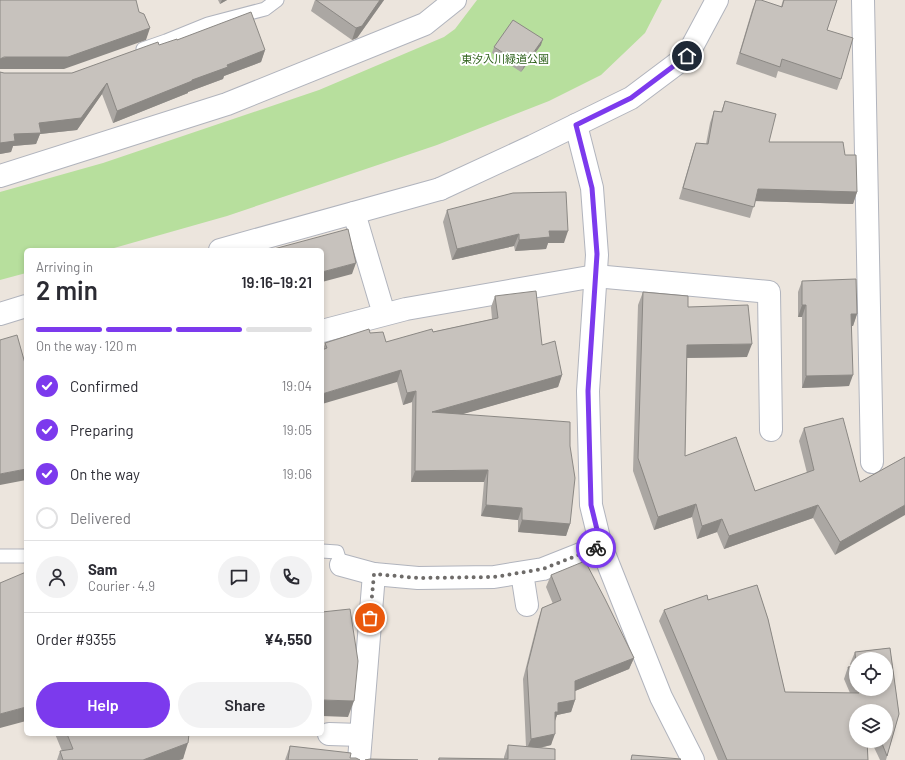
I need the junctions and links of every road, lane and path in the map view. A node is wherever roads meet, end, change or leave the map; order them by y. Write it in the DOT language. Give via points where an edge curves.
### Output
graph roads {
  1 [pos="278,0"];
  2 [pos="455,0"];
  3 [pos="717,0"];
  4 [pos="863,0"];
  5 [pos="130,54"];
  6 [pos="576,125"];
  7 [pos="0,176"];
  8 [pos="354,213"];
  9 [pos="227,248"];
  10 [pos="595,276"];
  11 [pos="24,307"];
  12 [pos="0,314"];
  13 [pos="384,314"];
  14 [pos="324,330"];
  15 [pos="771,430"];
  16 [pos="872,462"];
  17 [pos="601,546"];
  18 [pos="324,551"];
  19 [pos="0,556"];
  20 [pos="24,556"];
  21 [pos="341,565"];
  22 [pos="522,573"];
  23 [pos="374,574"];
  24 [pos="527,604"];
  25 [pos="329,734"];
  26 [pos="361,735"];
  27 [pos="359,760"];
  28 [pos="692,760"];
  1 -- 5 [label="lane" via="265,9 208,24"];
  2 -- 7 [label="street" via="425,24 227,104"];
  3 -- 6 [label="street" via="687,56 631,98"];
  4 -- 16 [label="street"];
  6 -- 8 [label="street" via="440,189"];
  6 -- 10 [label="street" via="592,188 597,254"];
  8 -- 9 [label="street"];
  8 -- 13 [label="street"];
  10 -- 13 [label="street" via="406,308"];
  10 -- 15 [label="street" via="769,292"];
  10 -- 17 [label="street" via="588,391 591,505"];
  11 -- 12 [label="street"];
  13 -- 14 [label="street"];
  17 -- 22 [label="street" via="543,569"];
  17 -- 28 [label="street" via="661,697"];
  18 -- 21 [label="lane" via="337,552"];
  19 -- 20 [label="lane"];
  21 -- 23 [label="street"];
  22 -- 23 [label="street" via="494,577 418,578"];
  22 -- 24 [label="street"];
  23 -- 26 [label="street"];
  25 -- 26 [label="street"];
  26 -- 27 [label="street"];
}
